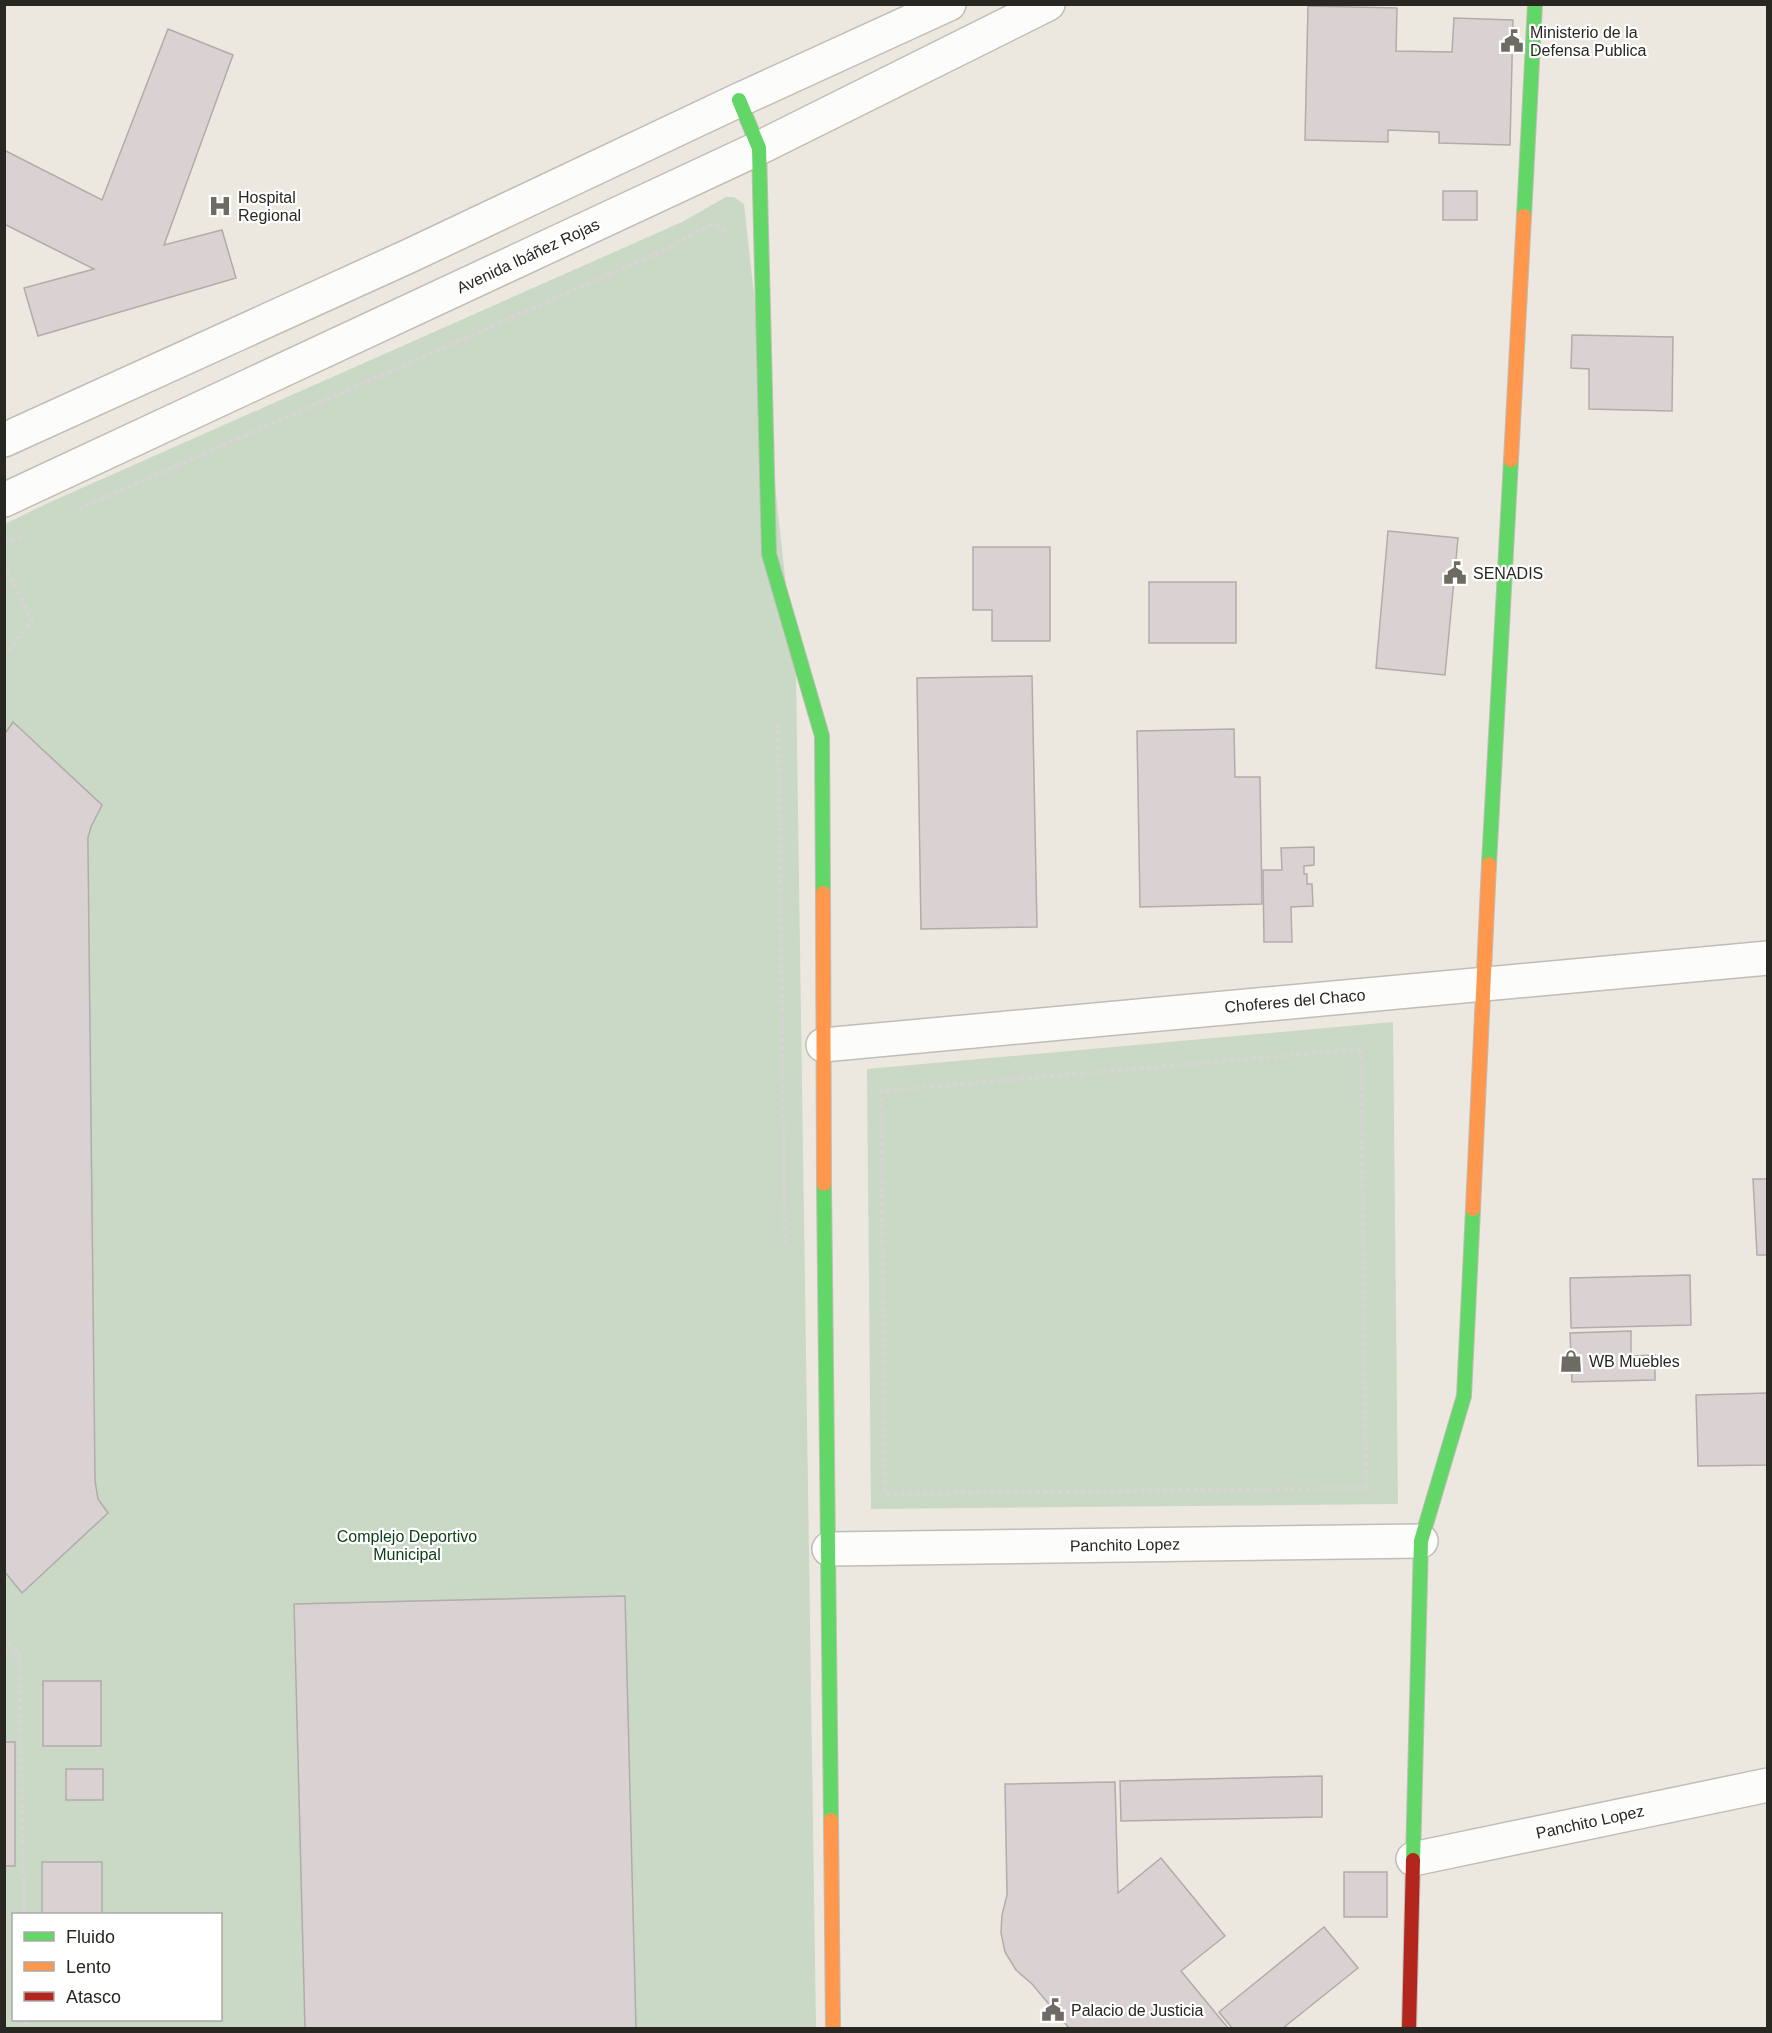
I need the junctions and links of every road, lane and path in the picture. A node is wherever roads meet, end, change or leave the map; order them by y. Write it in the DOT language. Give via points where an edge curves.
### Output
graph roads {
  1 [pos="949,4"];
  2 [pos="1048,4"];
  3 [pos="1535,4"];
  4 [pos="739,99"];
  5 [pos="759,148"];
  6 [pos="729,238"];
  7 [pos="4,440"];
  8 [pos="4,500"];
  9 [pos="78,509"];
  10 [pos="4,564"];
  11 [pos="4,656"];
  12 [pos="778,718"];
  13 [pos="1767,958"];
  14 [pos="1483,983"];
  15 [pos="823,1045"];
  16 [pos="1361,1049"];
  17 [pos="785,1254"];
  18 [pos="1421,1540"];
  19 [pos="829,1549"];
  20 [pos="4,1636"];
  21 [pos="4,1654"];
  22 [pos="19,1654"];
  23 [pos="1767,1785"];
  24 [pos="1413,1859"];
  25 [pos="24,1913"];
  26 [pos="833,2028"];
  27 [pos="1409,2028"];
  1 -- 4 [label="street"];
  2 -- 5 [label="street, Avenida Ibáñez Rojas"];
  3 -- 14 [label="street"];
  4 -- 5 [label="street"];
  4 -- 7 [label="street" via="409,256"];
  5 -- 8 [label="street, Avenida Ibáñez Rojas"];
  5 -- 15 [label="street" via="769,554 822,736"];
  6 -- 9 [label="path" via="723,229 708,225 666,249"];
  10 -- 11 [label="path" via="32,621"];
  12 -- 17 [label="path"];
  13 -- 14 [label="street, Choferes del Chaco"];
  14 -- 15 [label="street, Choferes del Chaco"];
  14 -- 18 [label="street" via="1464,1396"];
  15 -- 19 [label="street"];
  16 -- 16 [label="path" via="1366,1488 885,1494 881,1091"];
  18 -- 19 [label="street, Panchito Lopez"];
  18 -- 24 [label="street"];
  19 -- 26 [label="street"];
  20 -- 22 [label="path"];
  21 -- 22 [label="path"];
  22 -- 25 [label="path"];
  23 -- 24 [label="street, Panchito Lopez"];
  24 -- 27 [label="street"];
}
